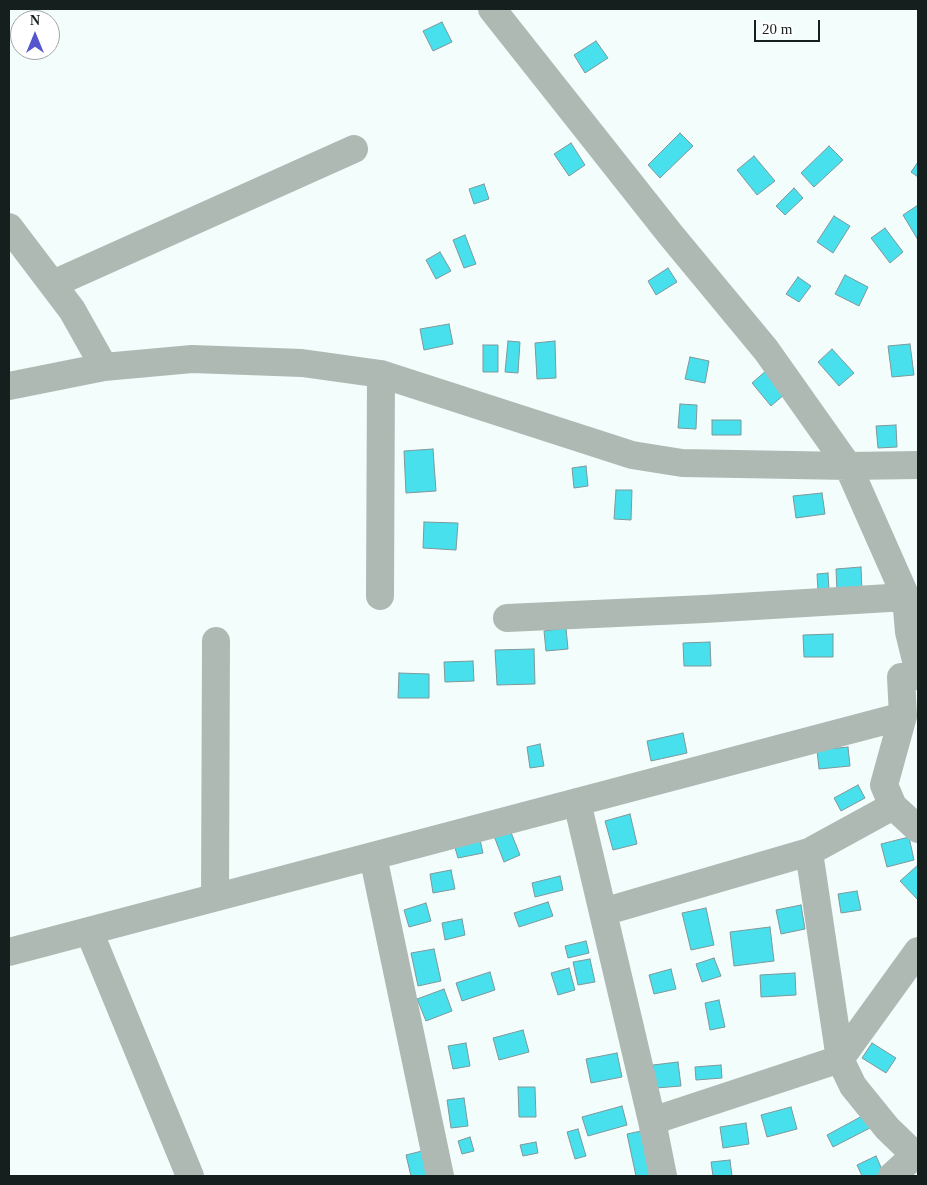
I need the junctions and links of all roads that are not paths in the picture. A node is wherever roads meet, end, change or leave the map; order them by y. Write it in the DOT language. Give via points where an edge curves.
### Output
graph roads {
  1 [pos="492,9"];
  2 [pos="354,149"];
  3 [pos="9,227"];
  4 [pos="53,284"];
  5 [pos="104,367"];
  6 [pos="382,374"];
  7 [pos="9,386"];
  8 [pos="918,465"];
  9 [pos="848,466"];
  10 [pos="380,596"];
  11 [pos="906,597"];
  12 [pos="507,618"];
  13 [pos="216,641"];
  14 [pos="918,669"];
  15 [pos="918,676"];
  16 [pos="903,716"];
  17 [pos="577,802"];
  18 [pos="893,806"];
  19 [pos="918,829"];
  20 [pos="809,852"];
  21 [pos="373,856"];
  22 [pos="215,898"];
  23 [pos="604,912"];
  24 [pos="89,931"];
  25 [pos="918,951"];
  26 [pos="9,952"];
  27 [pos="840,1059"];
  28 [pos="652,1120"];
  29 [pos="917,1156"];
  30 [pos="190,1176"];
  31 [pos="440,1176"];
  32 [pos="663,1176"];
  33 [pos="892,1176"];
  1 -- 9 [label="street" via="766,350"];
  2 -- 4 [label="street"];
  3 -- 4 [label="street"];
  4 -- 5 [label="street" via="72,310"];
  5 -- 6 [label="street" via="192,359 302,363"];
  5 -- 7 [label="street"];
  6 -- 9 [label="street" via="632,455 682,463"];
  6 -- 10 [label="street"];
  8 -- 9 [label="street"];
  9 -- 11 [label="street"];
  11 -- 12 [label="street"];
  11 -- 14 [label="street" via="909,632"];
  13 -- 22 [label="street"];
  15 -- 16 [label="street" via="901,677"];
  16 -- 17 [label="street"];
  16 -- 18 [label="street" via="884,785"];
  17 -- 21 [label="street"];
  17 -- 23 [label="street"];
  18 -- 19 [label="street"];
  18 -- 20 [label="street"];
  20 -- 23 [label="street"];
  20 -- 27 [label="street"];
  21 -- 22 [label="street"];
  21 -- 31 [label="street"];
  22 -- 24 [label="street"];
  23 -- 28 [label="street"];
  24 -- 26 [label="street"];
  24 -- 30 [label="street"];
  25 -- 27 [label="street"];
  27 -- 28 [label="street"];
  27 -- 29 [label="street" via="853,1086 887,1128"];
  28 -- 32 [label="street"];
  29 -- 33 [label="street"];
}
